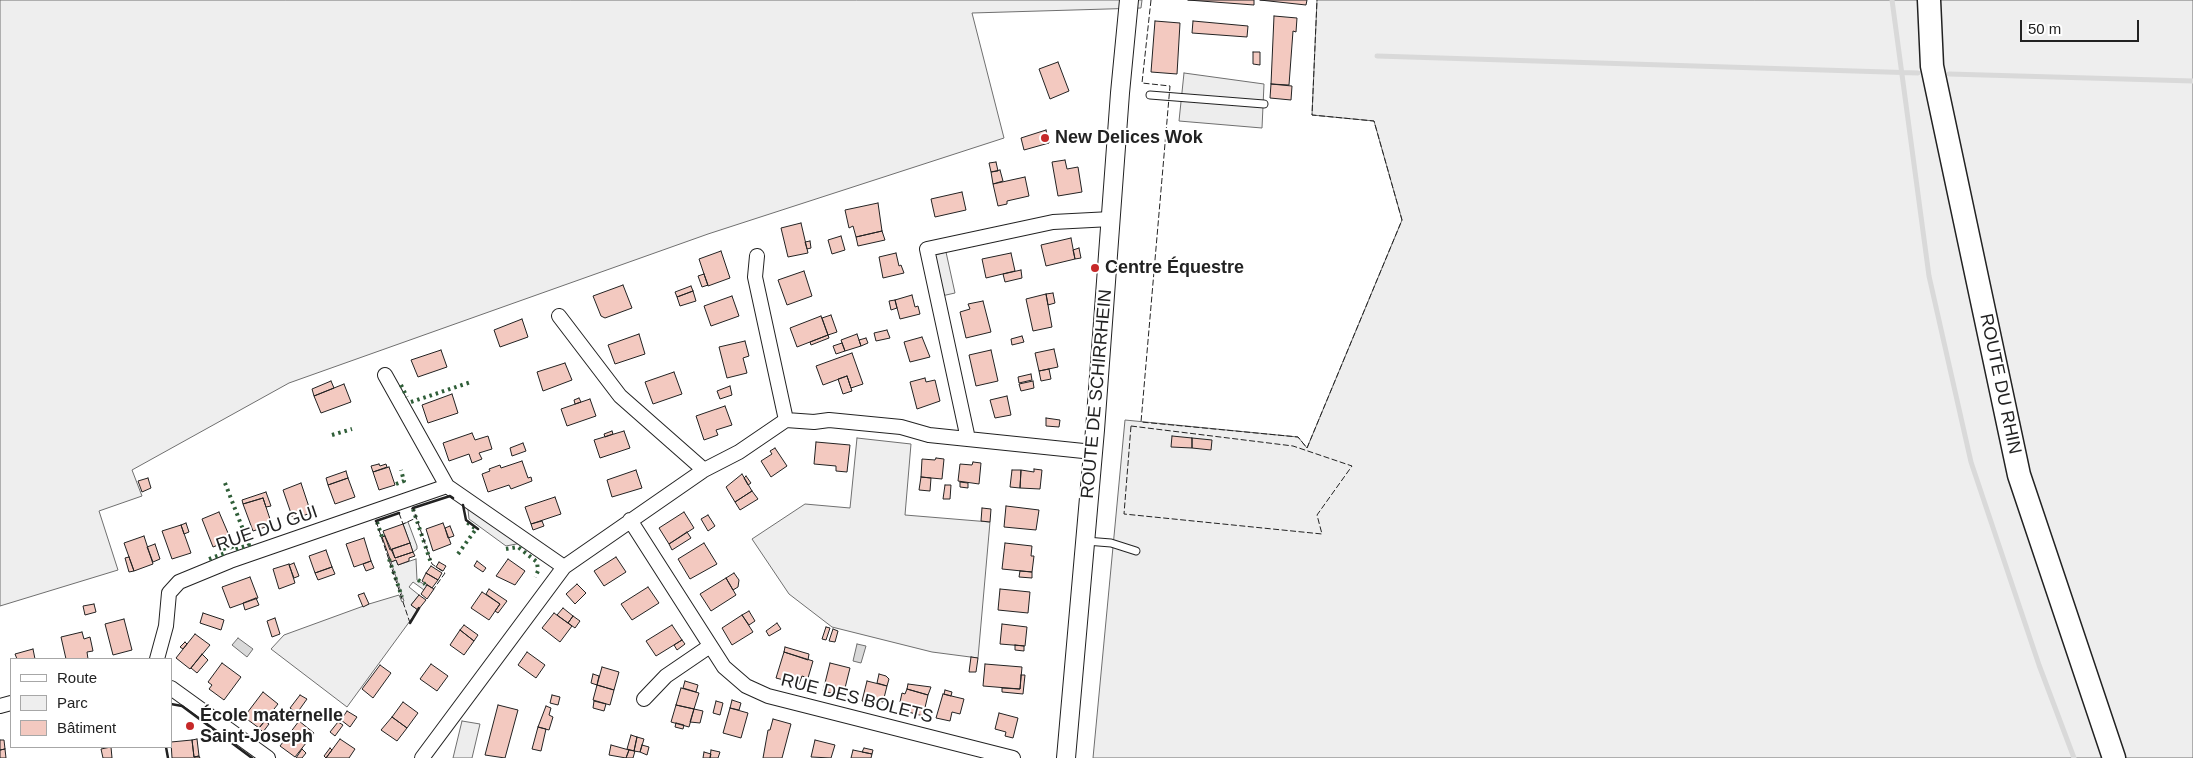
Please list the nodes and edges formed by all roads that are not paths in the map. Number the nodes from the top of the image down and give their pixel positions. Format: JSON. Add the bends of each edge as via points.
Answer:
{"nodes":[{"id":1,"x":1129,"y":0,"type":"edge"},
{"id":2,"x":1929,"y":0,"type":"edge"},
{"id":3,"x":1150,"y":95,"type":"dead end"},
{"id":4,"x":1264,"y":104,"type":"dead end"},
{"id":5,"x":1110,"y":219,"type":"junction"},
{"id":6,"x":757,"y":256,"type":"dead end"},
{"id":7,"x":559,"y":316,"type":"dead end"},
{"id":8,"x":385,"y":375,"type":"dead end"},
{"id":9,"x":786,"y":420,"type":"junction"},
{"id":10,"x":968,"y":439,"type":"junction"},
{"id":11,"x":1093,"y":452,"type":"junction"},
{"id":12,"x":704,"y":470,"type":"junction"},
{"id":13,"x":447,"y":486,"type":"junction"},
{"id":14,"x":630,"y":520,"type":"junction"},
{"id":15,"x":1085,"y":542,"type":"junction"},
{"id":16,"x":1136,"y":551,"type":"dead end"},
{"id":17,"x":564,"y":567,"type":"junction"},
{"id":18,"x":710,"y":646,"type":"junction"},
{"id":19,"x":157,"y":658,"type":"edge"},
{"id":20,"x":172,"y":689,"type":"edge"},
{"id":21,"x":644,"y":699,"type":"dead end"},
{"id":22,"x":268,"y":758,"type":"edge"},
{"id":23,"x":422,"y":758,"type":"edge"},
{"id":24,"x":1013,"y":758,"type":"edge"},
{"id":25,"x":1066,"y":758,"type":"edge"},
{"id":26,"x":2114,"y":758,"type":"edge"}],
"edges":[{"from":1,"to":5,"type":"street","name":"ROUTE DE SCHIRRHEIN"},
{"from":2,"to":26,"type":"main road","name":"ROUTE DU RHIN","via":[[1932,66],[2019,475]]},
{"from":3,"to":4,"type":"lane"},
{"from":5,"to":10,"type":"street","via":[[1054,222],[927,249]]},
{"from":5,"to":11,"type":"street","name":"ROUTE DE SCHIRRHEIN"},
{"from":6,"to":9,"type":"street","via":[[755,277]]},
{"from":7,"to":12,"type":"street","via":[[620,396]]},
{"from":8,"to":13,"type":"street"},
{"from":9,"to":10,"type":"street","via":[[829,420],[901,427],[929,435]]},
{"from":9,"to":12,"type":"street","via":[[739,452]]},
{"from":10,"to":11,"type":"street"},
{"from":11,"to":15,"type":"street","name":"ROUTE DE SCHIRRHEIN"},
{"from":12,"to":14,"type":"street"},
{"from":13,"to":17,"type":"street"},
{"from":13,"to":19,"type":"street","name":"RUE DU GUI","via":[[179,582],[169,594]]},
{"from":14,"to":17,"type":"street"},
{"from":14,"to":18,"type":"street","name":"RUE DES BOLETS"},
{"from":15,"to":16,"type":"lane","via":[[1111,543]]},
{"from":15,"to":25,"type":"street","name":"ROUTE DE SCHIRRHEIN"},
{"from":17,"to":23,"type":"street"},
{"from":18,"to":21,"type":"street","via":[[666,676]]},
{"from":18,"to":24,"type":"street","name":"RUE DES BOLETS","via":[[731,674],[746,686],[768,696]]},
{"from":20,"to":22,"type":"street"}]}
